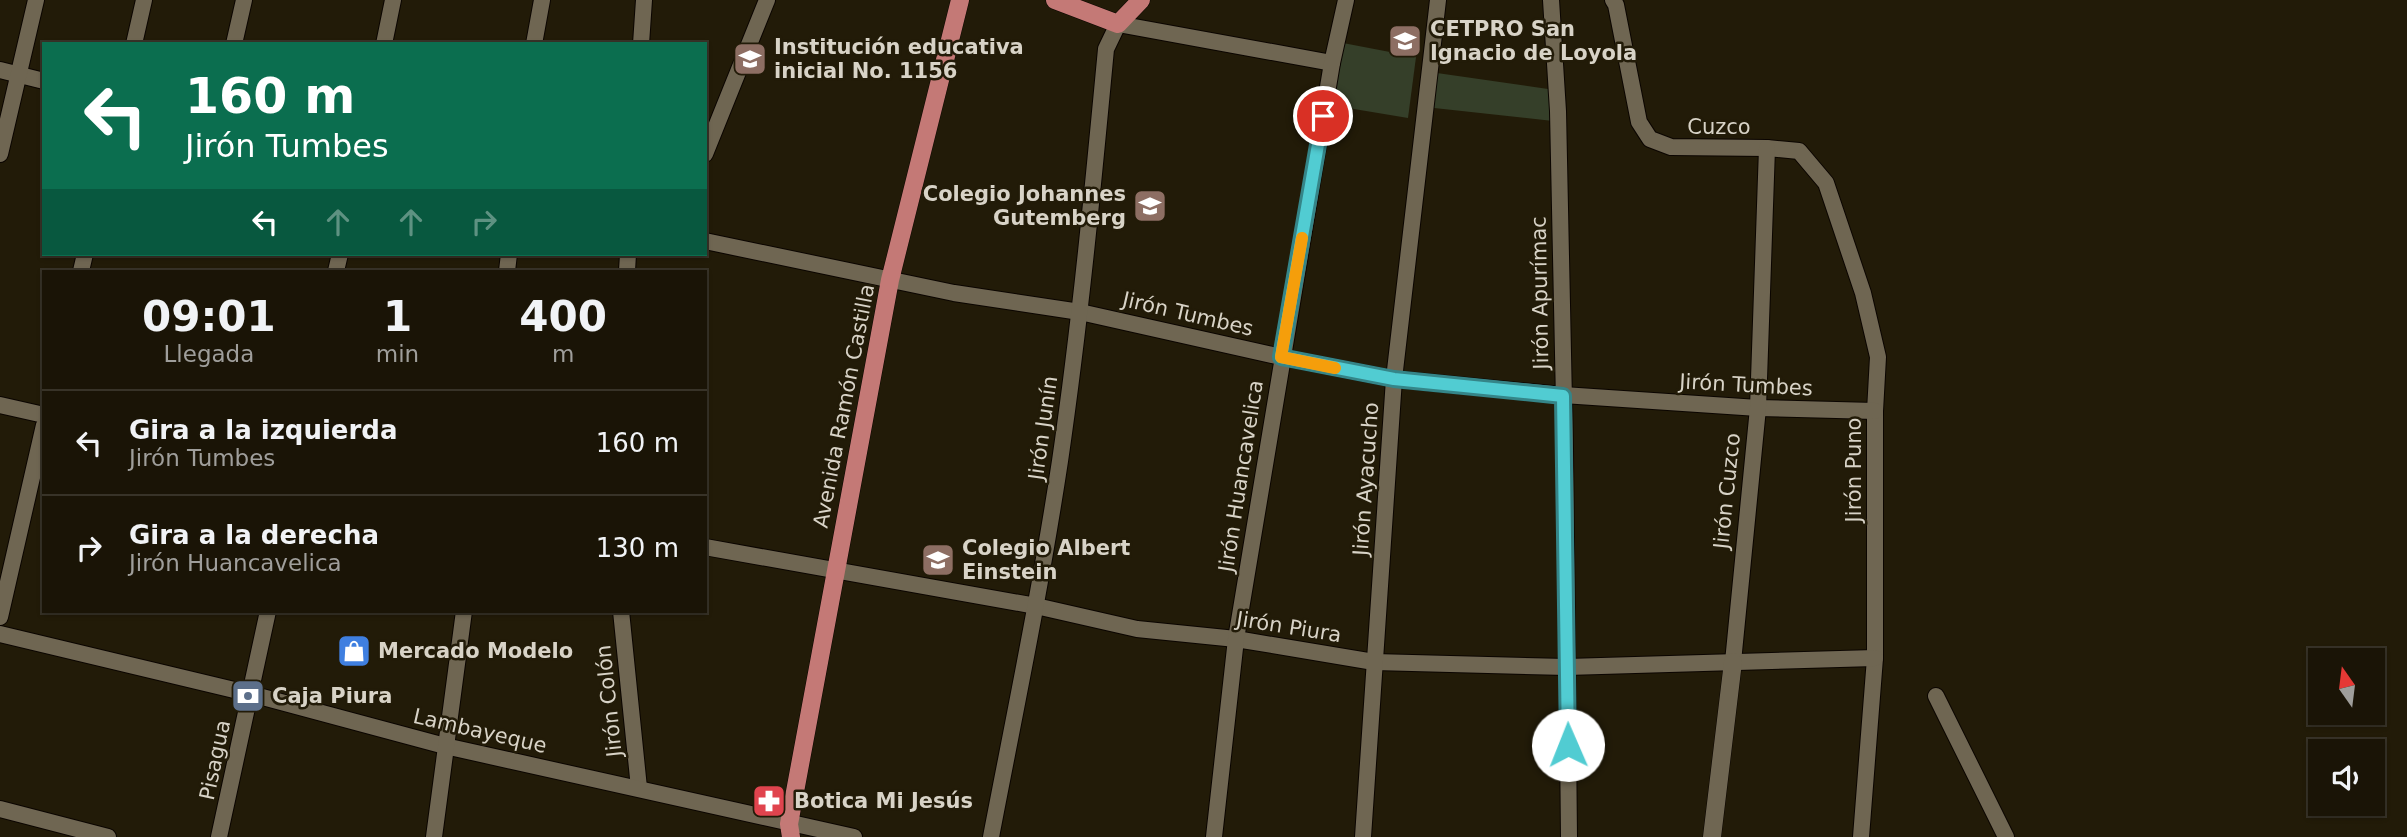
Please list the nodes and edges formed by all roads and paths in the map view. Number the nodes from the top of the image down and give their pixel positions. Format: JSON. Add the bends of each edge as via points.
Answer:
{"nodes":[{"id":1,"x":36,"y":0,"type":"edge"},
{"id":2,"x":144,"y":0,"type":"edge"},
{"id":3,"x":244,"y":0,"type":"edge"},
{"id":4,"x":393,"y":0,"type":"edge"},
{"id":5,"x":542,"y":0,"type":"edge"},
{"id":6,"x":644,"y":0,"type":"edge"},
{"id":7,"x":767,"y":0,"type":"edge"},
{"id":8,"x":960,"y":0,"type":"edge"},
{"id":9,"x":1055,"y":0,"type":"edge"},
{"id":10,"x":1141,"y":0,"type":"edge"},
{"id":11,"x":1346,"y":0,"type":"edge"},
{"id":12,"x":1438,"y":0,"type":"edge"},
{"id":13,"x":1551,"y":0,"type":"edge"},
{"id":14,"x":1613,"y":0,"type":"edge"},
{"id":15,"x":1118,"y":24,"type":"junction"},
{"id":16,"x":134,"y":42,"type":"edge"},
{"id":17,"x":234,"y":42,"type":"edge"},
{"id":18,"x":384,"y":42,"type":"edge"},
{"id":19,"x":534,"y":42,"type":"edge"},
{"id":20,"x":641,"y":42,"type":"edge"},
{"id":21,"x":1332,"y":63,"type":"junction"},
{"id":22,"x":0,"y":70,"type":"edge"},
{"id":23,"x":18,"y":74,"type":"junction"},
{"id":24,"x":42,"y":80,"type":"edge"},
{"id":25,"x":1767,"y":148,"type":"junction"},
{"id":26,"x":707,"y":149,"type":"edge"},
{"id":27,"x":0,"y":154,"type":"edge"},
{"id":28,"x":707,"y":241,"type":"edge"},
{"id":29,"x":890,"y":280,"type":"junction"},
{"id":30,"x":1080,"y":312,"type":"junction"},
{"id":31,"x":1281,"y":357,"type":"junction"},
{"id":32,"x":1394,"y":379,"type":"junction"},
{"id":33,"x":1563,"y":396,"type":"junction"},
{"id":34,"x":0,"y":405,"type":"edge"},
{"id":35,"x":1758,"y":408,"type":"junction"},
{"id":36,"x":1875,"y":411,"type":"junction"},
{"id":37,"x":42,"y":415,"type":"edge"},
{"id":38,"x":42,"y":434,"type":"edge"},
{"id":39,"x":707,"y":547,"type":"edge"},
{"id":40,"x":836,"y":572,"type":"junction"},
{"id":41,"x":1036,"y":606,"type":"junction"},
{"id":42,"x":268,"y":613,"type":"edge"},
{"id":43,"x":464,"y":613,"type":"edge"},
{"id":44,"x":621,"y":613,"type":"edge"},
{"id":45,"x":0,"y":617,"type":"edge"},
{"id":46,"x":0,"y":634,"type":"edge"},
{"id":47,"x":1236,"y":639,"type":"junction"},
{"id":48,"x":1875,"y":658,"type":"junction"},
{"id":49,"x":1374,"y":662,"type":"junction"},
{"id":50,"x":1732,"y":662,"type":"junction"},
{"id":51,"x":1567,"y":667,"type":"junction"},
{"id":52,"x":251,"y":694,"type":"junction"},
{"id":53,"x":1936,"y":696,"type":"dead end"},
{"id":54,"x":445,"y":746,"type":"junction"},
{"id":55,"x":639,"y":788,"type":"junction"},
{"id":56,"x":0,"y":809,"type":"edge"},
{"id":57,"x":787,"y":833,"type":"edge"},
{"id":58,"x":108,"y":837,"type":"edge"},
{"id":59,"x":219,"y":837,"type":"edge"},
{"id":60,"x":434,"y":837,"type":"edge"},
{"id":61,"x":854,"y":837,"type":"edge"},
{"id":62,"x":990,"y":837,"type":"edge"},
{"id":63,"x":1214,"y":837,"type":"edge"},
{"id":64,"x":1363,"y":837,"type":"edge"},
{"id":65,"x":1569,"y":837,"type":"edge"},
{"id":66,"x":1712,"y":837,"type":"edge"},
{"id":67,"x":1861,"y":837,"type":"edge"},
{"id":68,"x":2006,"y":837,"type":"edge"}],
"edges":[{"from":1,"to":23,"type":"street"},
{"from":2,"to":16,"type":"street"},
{"from":3,"to":17,"type":"street"},
{"from":4,"to":18,"type":"street"},
{"from":5,"to":19,"type":"street"},
{"from":6,"to":20,"type":"street"},
{"from":7,"to":26,"type":"street"},
{"from":8,"to":29,"type":"main road","name":"Avenida Ramón Castilla"},
{"from":9,"to":15,"type":"main road"},
{"from":10,"to":15,"type":"main road"},
{"from":11,"to":21,"type":"street","name":"Jirón Huancavelica"},
{"from":12,"to":32,"type":"street","name":"Jirón Ayacucho"},
{"from":13,"to":33,"type":"street","name":"Jirón Apurímac","via":[[1558,111]]},
{"from":14,"to":25,"type":"street","name":"Cuzco","via":[[1639,122],[1650,139],[1671,147]]},
{"from":15,"to":21,"type":"street"},
{"from":15,"to":30,"type":"street","name":"Jirón Junín","via":[[1106,49]]},
{"from":21,"to":31,"type":"street","name":"Jirón Huancavelica"},
{"from":22,"to":23,"type":"street"},
{"from":23,"to":24,"type":"street"},
{"from":23,"to":27,"type":"street"},
{"from":25,"to":35,"type":"street","name":"Jirón Cuzco"},
{"from":25,"to":36,"type":"street","name":"Jirón Puno","via":[[1799,152],[1826,183],[1863,293],[1878,357]]},
{"from":28,"to":29,"type":"street","name":"Jirón Tumbes"},
{"from":29,"to":30,"type":"street","name":"Jirón Tumbes"},
{"from":29,"to":40,"type":"main road","name":"Avenida Ramón Castilla"},
{"from":30,"to":31,"type":"street","name":"Jirón Tumbes"},
{"from":30,"to":41,"type":"street","name":"Jirón Junín"},
{"from":31,"to":32,"type":"street","name":"Jirón Tumbes"},
{"from":31,"to":47,"type":"street","name":"Jirón Huancavelica"},
{"from":32,"to":33,"type":"street","name":"Jirón Tumbes"},
{"from":32,"to":49,"type":"street","name":"Jirón Ayacucho"},
{"from":33,"to":35,"type":"street","name":"Jirón Tumbes"},
{"from":33,"to":51,"type":"street","name":"Jirón Apurímac"},
{"from":34,"to":37,"type":"street"},
{"from":35,"to":36,"type":"street","name":"Jirón Tumbes"},
{"from":35,"to":50,"type":"street","name":"Jirón Cuzco"},
{"from":36,"to":48,"type":"street","name":"Jirón Puno"},
{"from":38,"to":45,"type":"street"},
{"from":39,"to":40,"type":"street","name":"Jirón Piura"},
{"from":40,"to":41,"type":"street","name":"Jirón Piura"},
{"from":40,"to":57,"type":"main road","name":"Avenida Ramón Castilla"},
{"from":41,"to":47,"type":"street","name":"Jirón Piura","via":[[1137,629]]},
{"from":41,"to":62,"type":"street","name":"Jirón Junín"},
{"from":42,"to":52,"type":"street","name":"Pisagua"},
{"from":43,"to":54,"type":"street"},
{"from":44,"to":55,"type":"street","name":"Jirón Colón"},
{"from":46,"to":52,"type":"street","name":"Lambayeque"},
{"from":47,"to":49,"type":"street","name":"Jirón Piura"},
{"from":47,"to":63,"type":"street","name":"Jirón Huancavelica"},
{"from":48,"to":50,"type":"street","name":"Jirón Piura"},
{"from":48,"to":67,"type":"street","name":"Jirón Puno"},
{"from":49,"to":51,"type":"street","name":"Jirón Piura"},
{"from":49,"to":64,"type":"street","name":"Jirón Ayacucho"},
{"from":50,"to":51,"type":"street","name":"Jirón Piura"},
{"from":50,"to":66,"type":"street","name":"Jirón Cuzco"},
{"from":51,"to":65,"type":"street","name":"Jirón Apurímac"},
{"from":52,"to":54,"type":"street","name":"Lambayeque"},
{"from":52,"to":59,"type":"street","name":"Pisagua"},
{"from":53,"to":68,"type":"street"},
{"from":54,"to":55,"type":"street","name":"Lambayeque"},
{"from":54,"to":60,"type":"street"},
{"from":55,"to":57,"type":"street","name":"Lambayeque"},
{"from":56,"to":58,"type":"street"},
{"from":57,"to":61,"type":"street","name":"Lambayeque"}]}
